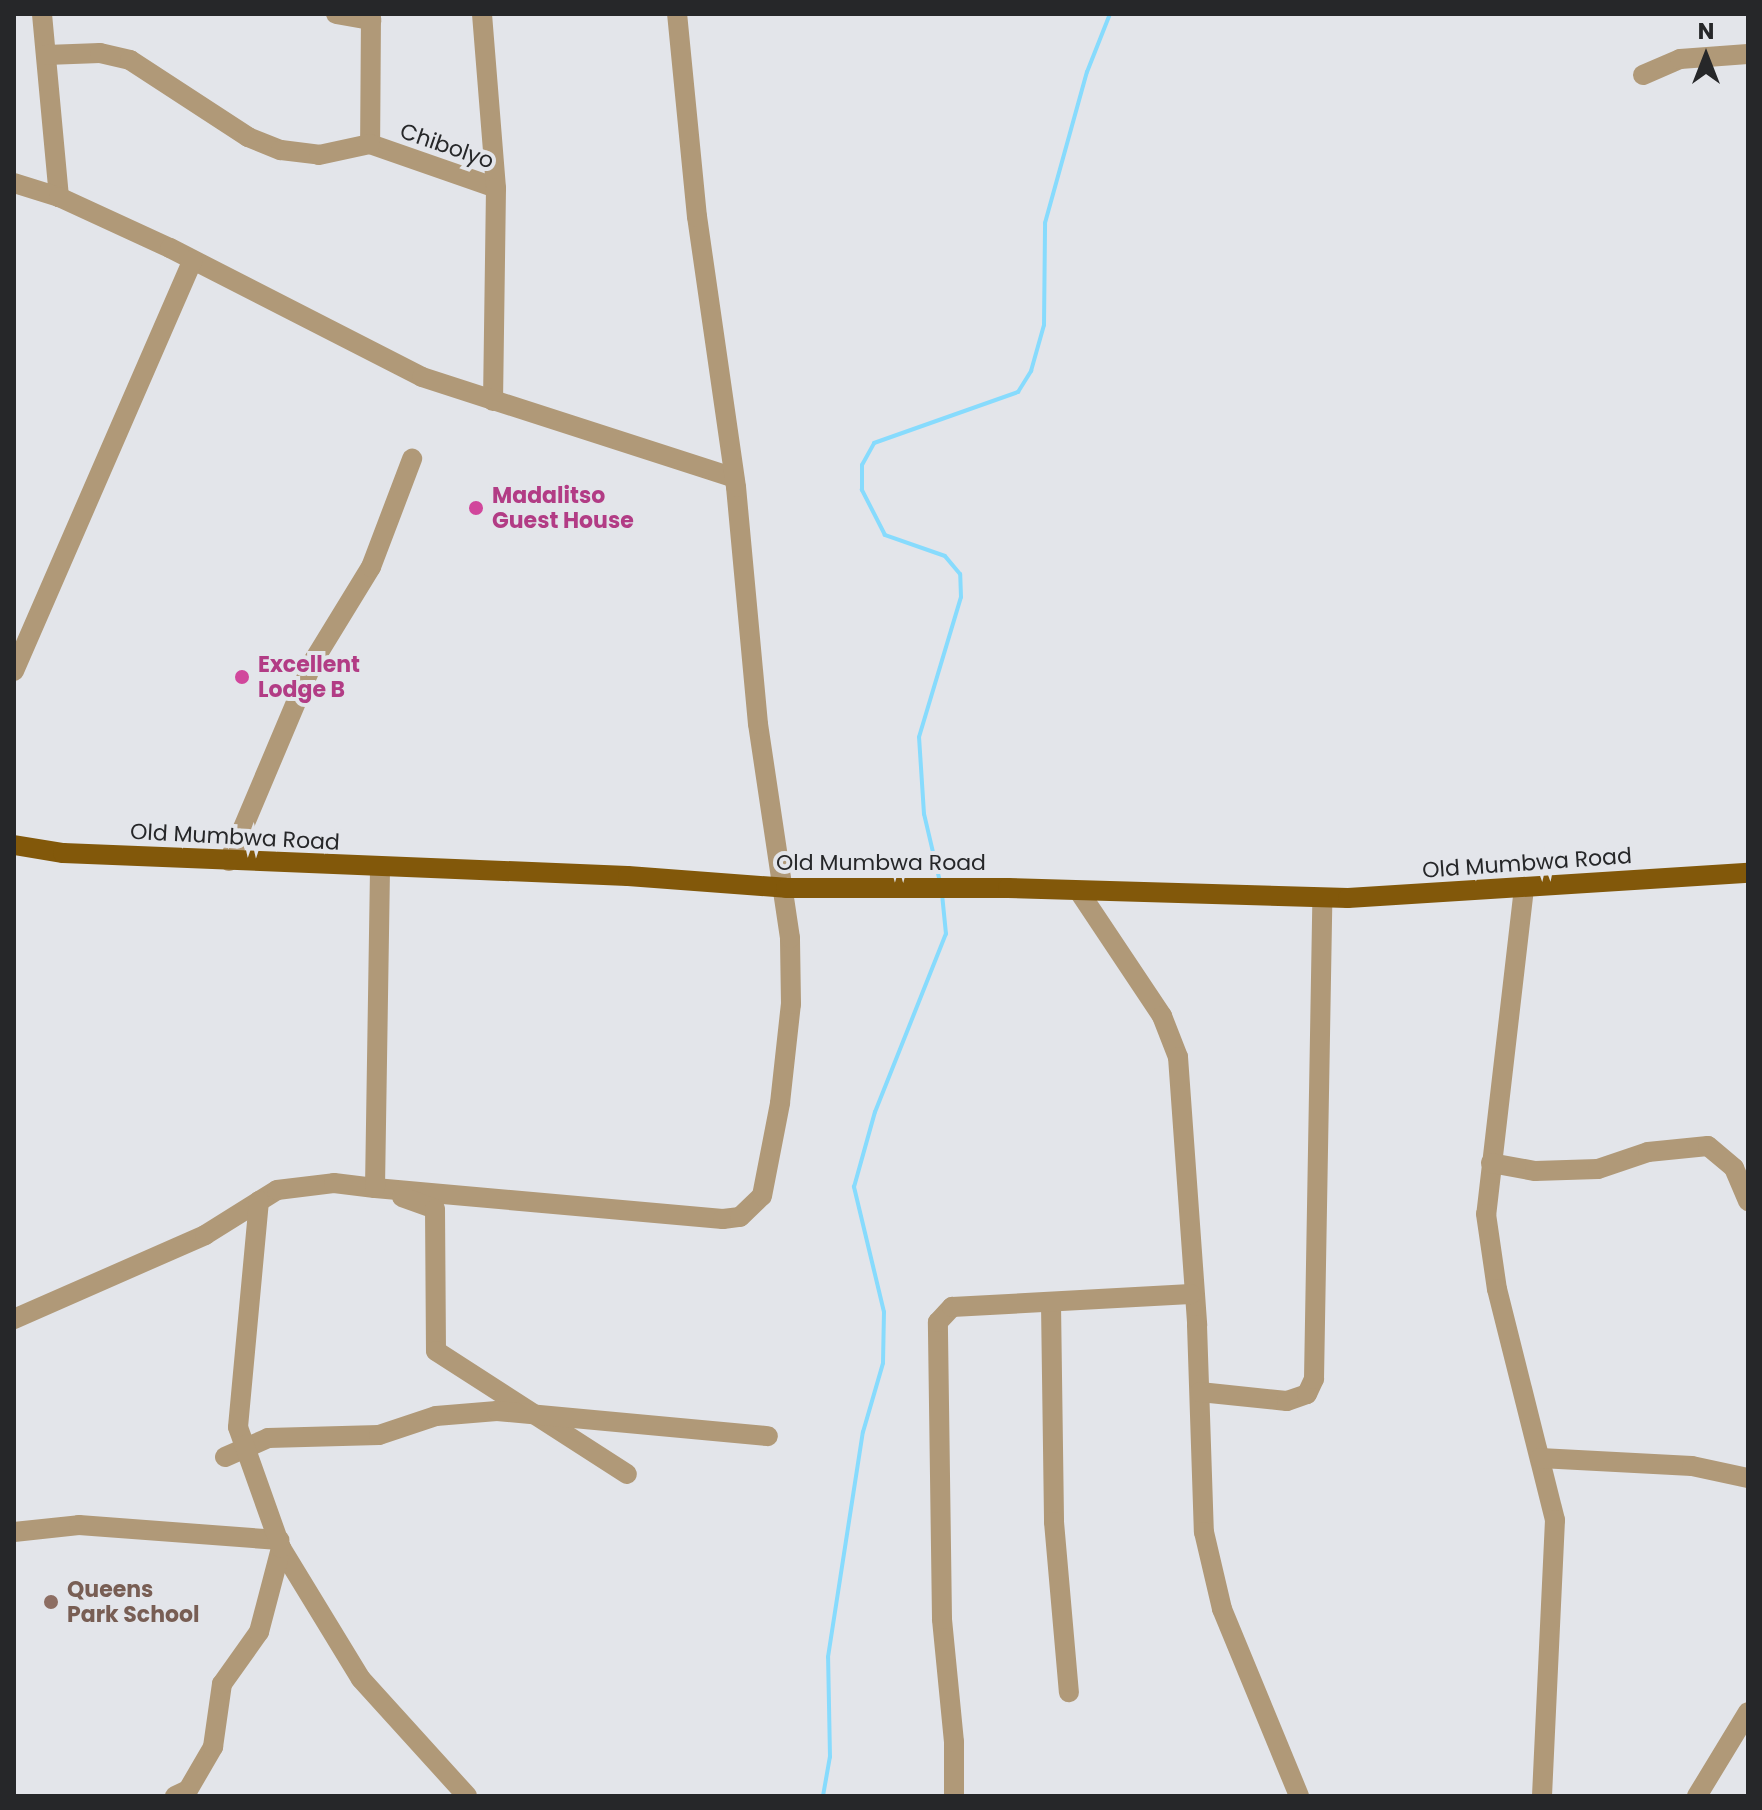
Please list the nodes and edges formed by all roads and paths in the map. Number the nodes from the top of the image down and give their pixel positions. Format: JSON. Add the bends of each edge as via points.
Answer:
{"nodes":[{"id":1,"x":42,"y":14,"type":"edge"},
{"id":2,"x":336,"y":14,"type":"edge"},
{"id":3,"x":482,"y":14,"type":"edge"},
{"id":4,"x":677,"y":14,"type":"edge"},
{"id":5,"x":371,"y":17,"type":"edge"},
{"id":6,"x":1748,"y":54,"type":"edge"},
{"id":7,"x":46,"y":55,"type":"junction"},
{"id":8,"x":1643,"y":75,"type":"dead end"},
{"id":9,"x":370,"y":144,"type":"junction"},
{"id":10,"x":14,"y":183,"type":"edge"},
{"id":11,"x":496,"y":188,"type":"junction"},
{"id":12,"x":59,"y":197,"type":"junction"},
{"id":13,"x":193,"y":260,"type":"junction"},
{"id":14,"x":493,"y":401,"type":"junction"},
{"id":15,"x":412,"y":459,"type":"dead end"},
{"id":16,"x":734,"y":478,"type":"junction"},
{"id":17,"x":14,"y":671,"type":"edge"},
{"id":18,"x":14,"y":845,"type":"edge"},
{"id":19,"x":229,"y":861,"type":"junction"},
{"id":20,"x":380,"y":867,"type":"junction"},
{"id":21,"x":1748,"y":873,"type":"edge"},
{"id":22,"x":786,"y":888,"type":"junction"},
{"id":23,"x":1524,"y":888,"type":"junction"},
{"id":24,"x":1080,"y":893,"type":"junction"},
{"id":25,"x":1322,"y":898,"type":"junction"},
{"id":26,"x":1491,"y":1163,"type":"junction"},
{"id":27,"x":375,"y":1188,"type":"junction"},
{"id":28,"x":259,"y":1201,"type":"junction"},
{"id":29,"x":1748,"y":1201,"type":"edge"},
{"id":30,"x":1191,"y":1294,"type":"junction"},
{"id":31,"x":1051,"y":1304,"type":"junction"},
{"id":32,"x":14,"y":1319,"type":"edge"},
{"id":33,"x":1200,"y":1392,"type":"junction"},
{"id":34,"x":534,"y":1417,"type":"junction"},
{"id":35,"x":768,"y":1436,"type":"dead end"},
{"id":36,"x":233,"y":1452,"type":"junction"},
{"id":37,"x":1540,"y":1458,"type":"junction"},
{"id":38,"x":627,"y":1474,"type":"dead end"},
{"id":39,"x":1748,"y":1478,"type":"edge"},
{"id":40,"x":14,"y":1532,"type":"edge"},
{"id":41,"x":280,"y":1544,"type":"junction"},
{"id":42,"x":1069,"y":1692,"type":"dead end"},
{"id":43,"x":1748,"y":1712,"type":"edge"},
{"id":44,"x":175,"y":1796,"type":"edge"},
{"id":45,"x":467,"y":1796,"type":"edge"},
{"id":46,"x":954,"y":1796,"type":"edge"},
{"id":47,"x":1299,"y":1796,"type":"edge"},
{"id":48,"x":1542,"y":1796,"type":"edge"},
{"id":49,"x":1697,"y":1796,"type":"edge"}],
"edges":[{"from":1,"to":7,"type":"street"},
{"from":2,"to":5,"type":"street"},
{"from":3,"to":11,"type":"street"},
{"from":4,"to":16,"type":"street","via":[[697,217]]},
{"from":5,"to":9,"type":"street","name":"Chibolyo"},
{"from":6,"to":8,"type":"street","via":[[1680,59]]},
{"from":7,"to":9,"type":"street","via":[[100,53],[130,60],[248,137],[281,150],[319,155]]},
{"from":7,"to":12,"type":"street"},
{"from":9,"to":11,"type":"street","name":"Chibolyo"},
{"from":10,"to":12,"type":"street"},
{"from":11,"to":14,"type":"street"},
{"from":12,"to":13,"type":"street"},
{"from":13,"to":14,"type":"street","via":[[422,377]]},
{"from":13,"to":17,"type":"street"},
{"from":14,"to":16,"type":"street"},
{"from":15,"to":19,"type":"street","via":[[371,567],[314,660]]},
{"from":16,"to":22,"type":"street","via":[[758,724]]},
{"from":18,"to":19,"type":"main road","name":"Old Mumbwa Road","via":[[63,853]]},
{"from":19,"to":20,"type":"main road","name":"Old Mumbwa Road"},
{"from":20,"to":22,"type":"main road","name":"Old Mumbwa Road"},
{"from":20,"to":27,"type":"street"},
{"from":21,"to":23,"type":"main road","name":"Old Mumbwa Road"},
{"from":22,"to":24,"type":"main road","name":"Old Mumbwa Road"},
{"from":22,"to":27,"type":"street","via":[[791,1004],[773,1148],[755,1207],[740,1217],[723,1219]]},
{"from":23,"to":25,"type":"main road","name":"Old Mumbwa Road"},
{"from":23,"to":26,"type":"street"},
{"from":24,"to":25,"type":"main road","name":"Old Mumbwa Road"},
{"from":24,"to":30,"type":"street","via":[[1172,1035],[1183,1103]]},
{"from":25,"to":33,"type":"street","via":[[1314,1379],[1307,1394],[1287,1401]]},
{"from":26,"to":29,"type":"street","via":[[1535,1171],[1598,1169],[1648,1152],[1708,1146],[1734,1168]]},
{"from":26,"to":37,"type":"street","via":[[1486,1214],[1497,1289]]},
{"from":27,"to":28,"type":"street","via":[[301,1183]]},
{"from":27,"to":34,"type":"street","via":[[435,1209],[436,1351]]},
{"from":28,"to":32,"type":"street","via":[[141,1266]]},
{"from":28,"to":36,"type":"street"},
{"from":30,"to":31,"type":"street"},
{"from":30,"to":33,"type":"street"},
{"from":31,"to":42,"type":"street","via":[[1054,1522]]},
{"from":31,"to":46,"type":"street","via":[[952,1307],[943,1312],[935,1333],[942,1619]]},
{"from":33,"to":47,"type":"street","via":[[1200,1495],[1212,1572],[1222,1609]]},
{"from":34,"to":35,"type":"street","via":[[592,1416]]},
{"from":34,"to":36,"type":"street","via":[[497,1411],[436,1416],[379,1435],[268,1438]]},
{"from":34,"to":38,"type":"street"},
{"from":36,"to":41,"type":"street","via":[[267,1500]]},
{"from":37,"to":39,"type":"street","via":[[1692,1466]]},
{"from":37,"to":48,"type":"street","via":[[1555,1520]]},
{"from":40,"to":41,"type":"street","via":[[79,1525]]},
{"from":41,"to":44,"type":"street","via":[[259,1632],[222,1684],[213,1747],[188,1790]]},
{"from":41,"to":45,"type":"street","via":[[361,1679]]},
{"from":43,"to":49,"type":"street"}]}
